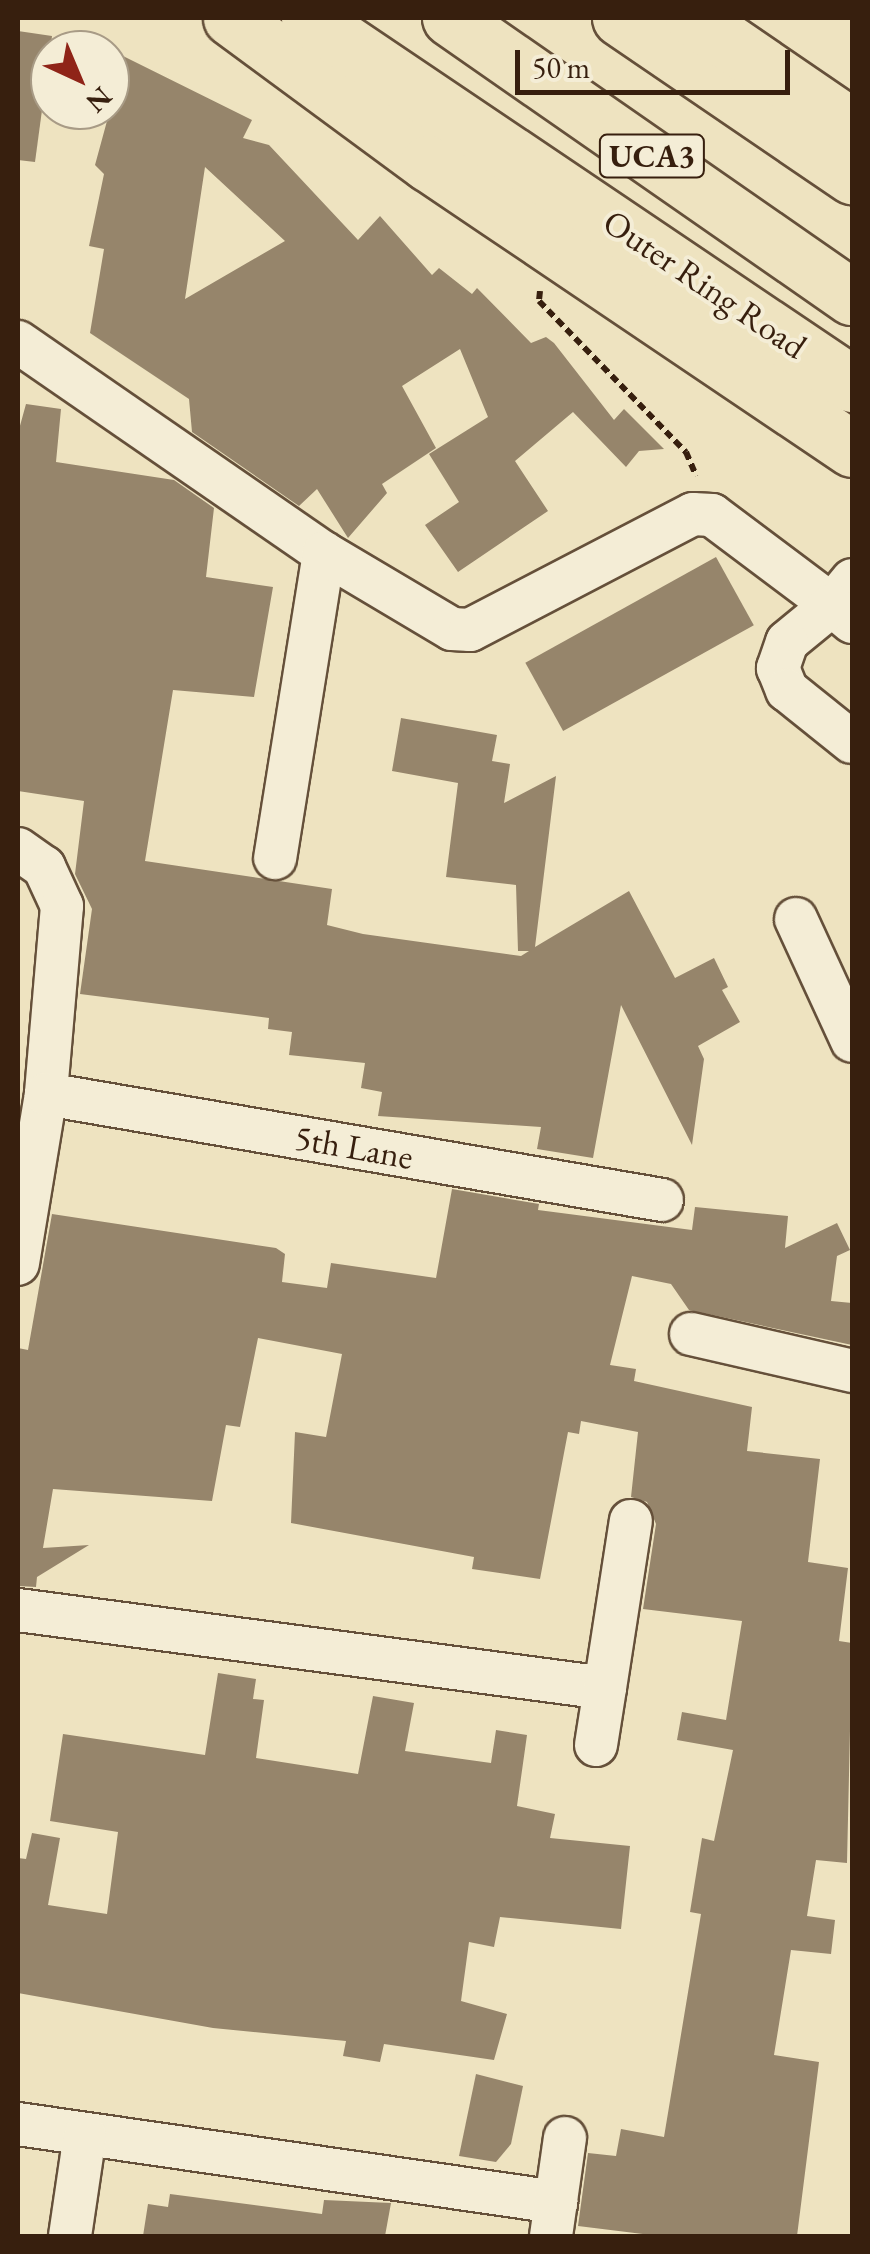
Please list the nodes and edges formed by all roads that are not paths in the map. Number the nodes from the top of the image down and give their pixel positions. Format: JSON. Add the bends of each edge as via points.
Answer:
{"nodes":[{"id":1,"x":231,"y":18,"type":"edge"},
{"id":2,"x":308,"y":18,"type":"edge"},
{"id":3,"x":450,"y":18,"type":"edge"},
{"id":4,"x":620,"y":18,"type":"edge"},
{"id":5,"x":692,"y":18,"type":"edge"},
{"id":6,"x":718,"y":18,"type":"edge"},
{"id":7,"x":769,"y":72,"type":"junction"},
{"id":8,"x":852,"y":127,"type":"edge"},
{"id":9,"x":852,"y":176,"type":"edge"},
{"id":10,"x":852,"y":297,"type":"edge"},
{"id":11,"x":18,"y":342,"type":"edge"},
{"id":12,"x":852,"y":384,"type":"edge"},
{"id":13,"x":852,"y":449,"type":"edge"},
{"id":14,"x":324,"y":553,"type":"junction"},
{"id":15,"x":846,"y":602,"type":"edge"},
{"id":16,"x":852,"y":742,"type":"edge"},
{"id":17,"x":18,"y":849,"type":"edge"},
{"id":18,"x":275,"y":858,"type":"dead end"},
{"id":19,"x":796,"y":919,"type":"dead end"},
{"id":20,"x":852,"y":1041,"type":"edge"},
{"id":21,"x":46,"y":1094,"type":"junction"},
{"id":22,"x":662,"y":1200,"type":"dead end"},
{"id":23,"x":18,"y":1264,"type":"edge"},
{"id":24,"x":691,"y":1334,"type":"dead end"},
{"id":25,"x":852,"y":1371,"type":"edge"},
{"id":26,"x":631,"y":1521,"type":"dead end"},
{"id":27,"x":18,"y":1610,"type":"edge"},
{"id":28,"x":605,"y":1688,"type":"junction"},
{"id":29,"x":596,"y":1745,"type":"dead end"},
{"id":30,"x":18,"y":2124,"type":"edge"},
{"id":31,"x":85,"y":2134,"type":"junction"},
{"id":32,"x":564,"y":2138,"type":"dead end"},
{"id":33,"x":553,"y":2220,"type":"edge"},
{"id":34,"x":70,"y":2236,"type":"edge"}],
"edges":[{"from":1,"to":13,"type":"main road"},
{"from":2,"to":12,"type":"main road","name":"Outer Ring Road","number":"UCA3"},
{"from":3,"to":10,"type":"main road","name":"Outer Ring Road","number":"UCA3"},
{"from":4,"to":9,"type":"main road","number":"UCA3"},
{"from":5,"to":7,"type":"main road"},
{"from":6,"to":7,"type":"main road"},
{"from":7,"to":8,"type":"main road"},
{"from":11,"to":14,"type":"street"},
{"from":14,"to":15,"type":"street","via":[[438,622],[470,630],[698,514],[712,516]]},
{"from":14,"to":18,"type":"street"},
{"from":15,"to":16,"type":"street","via":[[787,642],[778,668],[787,690]]},
{"from":17,"to":21,"type":"street","via":[[44,867],[62,906]]},
{"from":19,"to":20,"type":"street"},
{"from":21,"to":22,"type":"street","name":"5th Lane"},
{"from":21,"to":23,"type":"street"},
{"from":24,"to":25,"type":"street"},
{"from":26,"to":28,"type":"street"},
{"from":27,"to":28,"type":"street"},
{"from":28,"to":29,"type":"street"},
{"from":30,"to":31,"type":"street"},
{"from":31,"to":33,"type":"street"},
{"from":31,"to":34,"type":"street"},
{"from":32,"to":33,"type":"street"}]}
